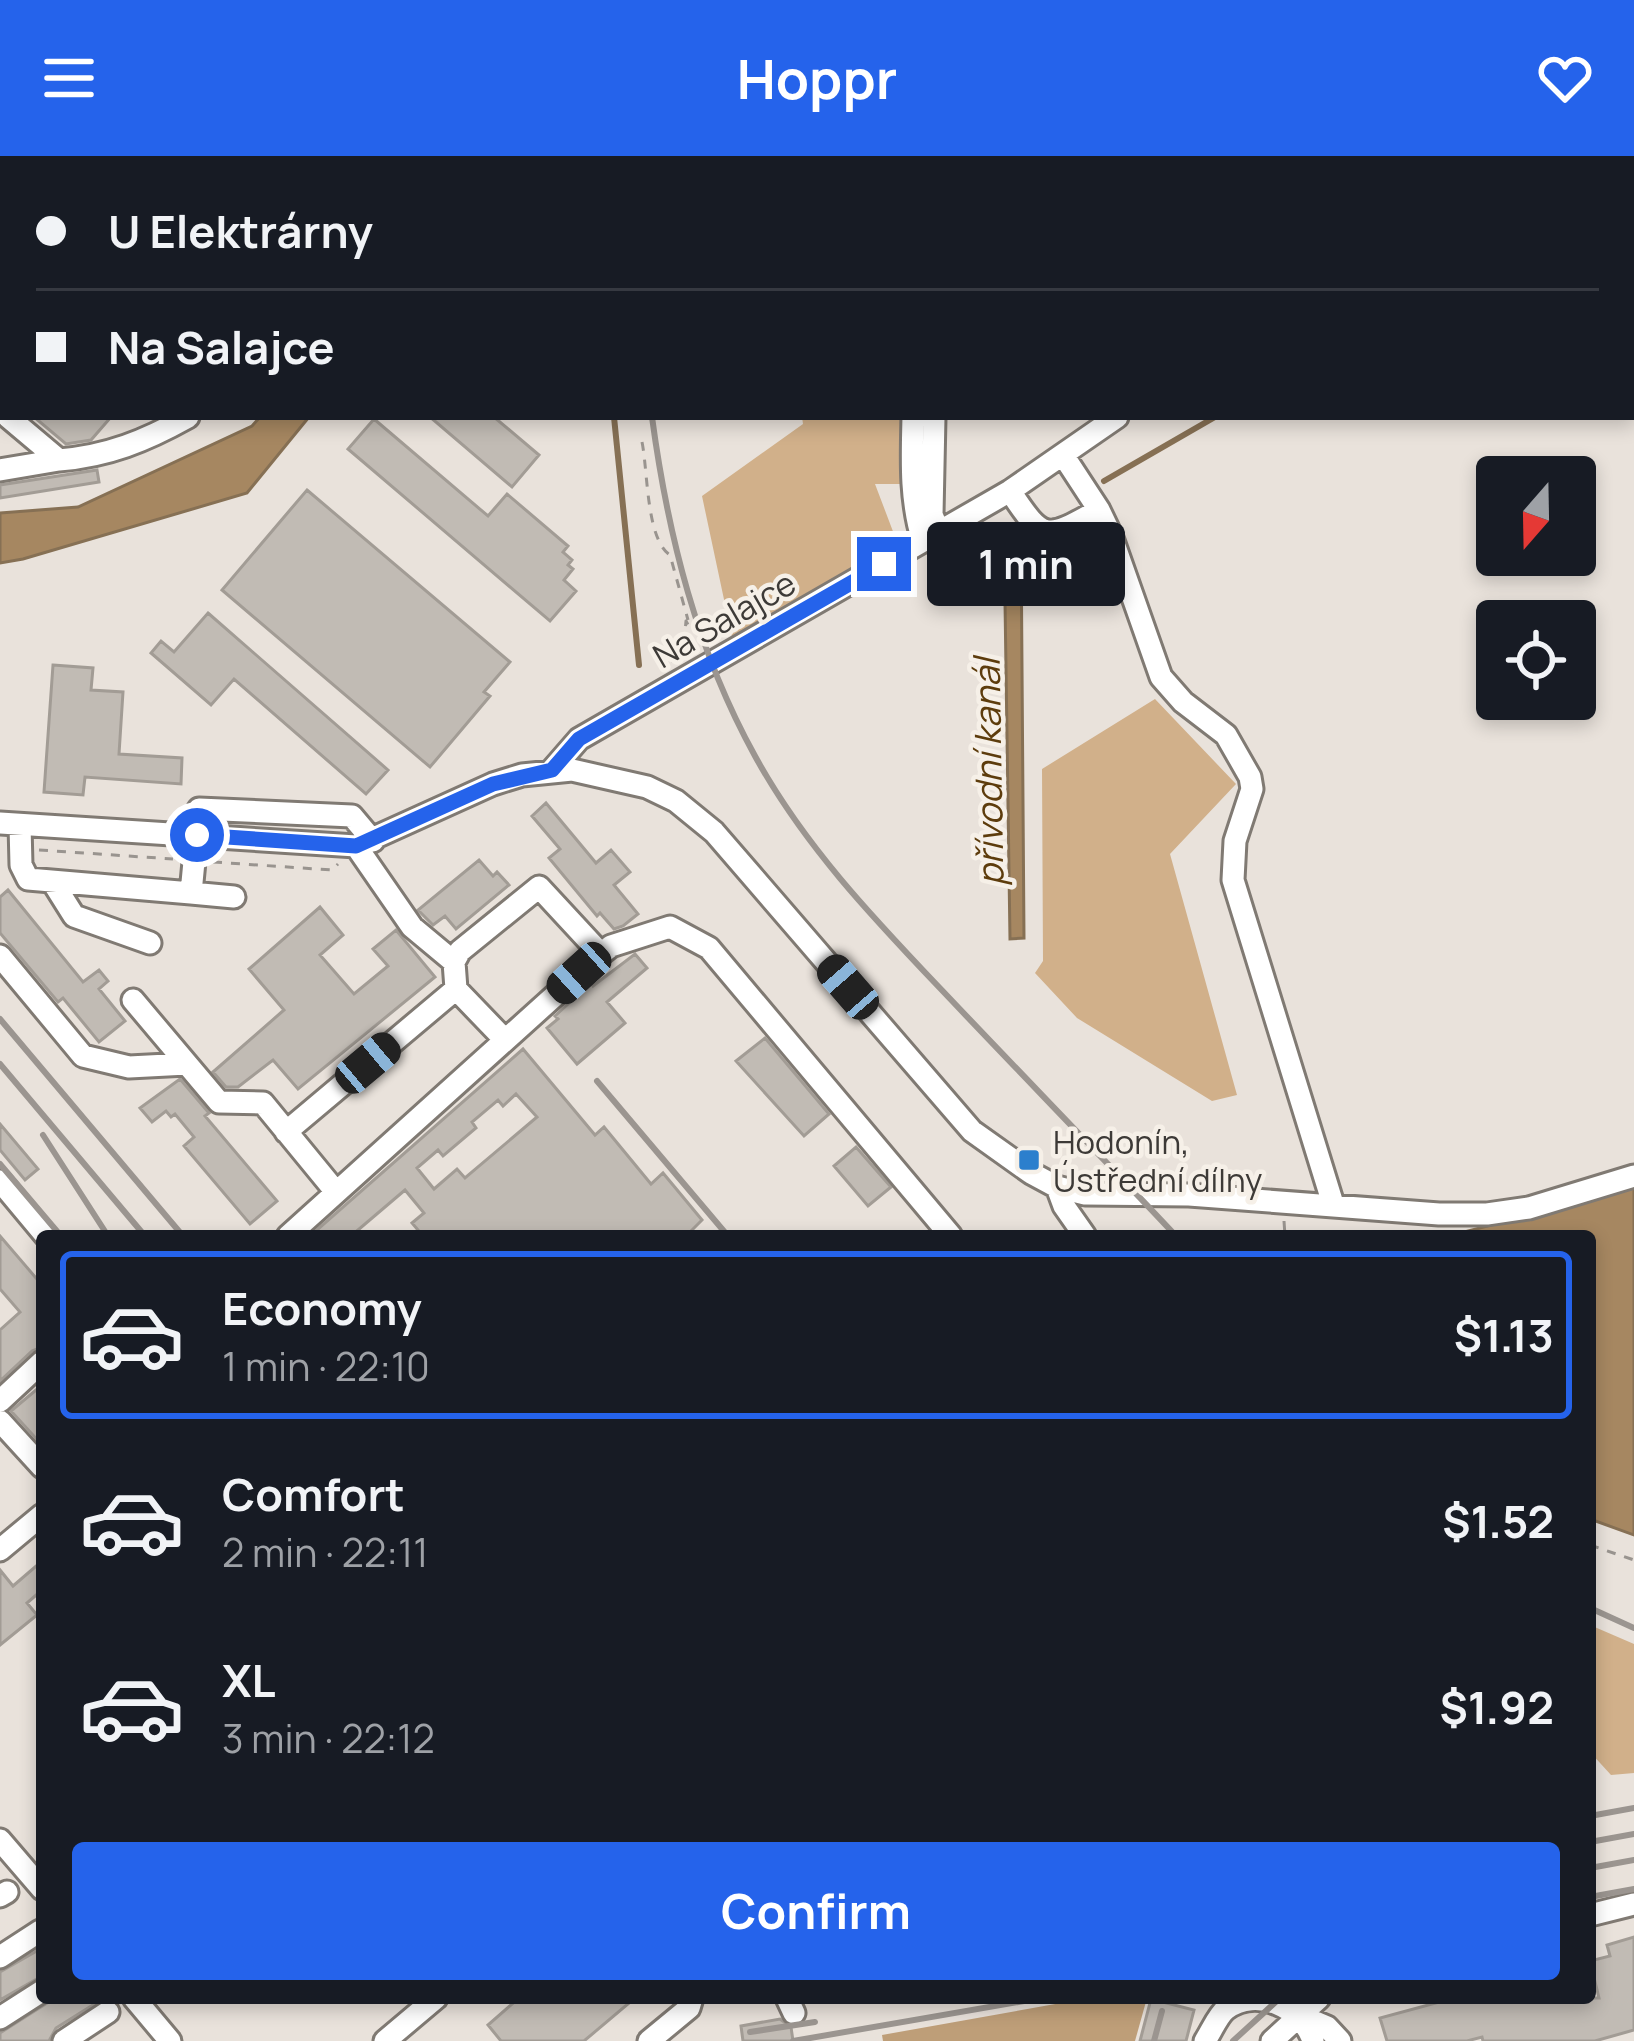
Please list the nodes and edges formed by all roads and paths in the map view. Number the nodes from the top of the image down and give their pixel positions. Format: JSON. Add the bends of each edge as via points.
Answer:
{"nodes":[{"id":1,"x":11,"y":420,"type":"edge"},
{"id":2,"x":182,"y":420,"type":"edge"},
{"id":3,"x":913,"y":420,"type":"edge"},
{"id":4,"x":934,"y":420,"type":"edge"},
{"id":5,"x":1113,"y":420,"type":"edge"},
{"id":6,"x":642,"y":442,"type":"dead end"},
{"id":7,"x":1063,"y":455,"type":"junction"},
{"id":8,"x":59,"y":460,"type":"junction"},
{"id":9,"x":0,"y":470,"type":"edge"},
{"id":10,"x":1010,"y":491,"type":"junction"},
{"id":11,"x":1099,"y":510,"type":"junction"},
{"id":12,"x":931,"y":536,"type":"junction"},
{"id":13,"x":688,"y":620,"type":"junction"},
{"id":14,"x":691,"y":630,"type":"dead end"},
{"id":15,"x":684,"y":646,"type":"dead end"},
{"id":16,"x":552,"y":770,"type":"junction"},
{"id":17,"x":10,"y":824,"type":"edge"},
{"id":18,"x":197,"y":835,"type":"junction"},
{"id":19,"x":365,"y":843,"type":"junction"},
{"id":20,"x":52,"y":881,"type":"junction"},
{"id":21,"x":191,"y":893,"type":"junction"},
{"id":22,"x":234,"y":897,"type":"dead end"},
{"id":23,"x":150,"y":943,"type":"dead end"},
{"id":24,"x":601,"y":954,"type":"junction"},
{"id":25,"x":0,"y":956,"type":"edge"},
{"id":26,"x":454,"y":962,"type":"junction"},
{"id":27,"x":456,"y":988,"type":"junction"},
{"id":28,"x":133,"y":1000,"type":"dead end"},
{"id":29,"x":505,"y":1040,"type":"junction"},
{"id":30,"x":187,"y":1064,"type":"junction"},
{"id":31,"x":286,"y":1132,"type":"junction"},
{"id":32,"x":1634,"y":1176,"type":"edge"},
{"id":33,"x":1057,"y":1186,"type":"junction"},
{"id":34,"x":2,"y":1188,"type":"edge"},
{"id":35,"x":336,"y":1192,"type":"junction"},
{"id":36,"x":1333,"y":1204,"type":"junction"},
{"id":37,"x":40,"y":1230,"type":"edge"},
{"id":38,"x":295,"y":1230,"type":"edge"},
{"id":39,"x":946,"y":1230,"type":"edge"},
{"id":40,"x":1081,"y":1230,"type":"edge"},
{"id":41,"x":36,"y":1367,"type":"edge"},
{"id":42,"x":0,"y":1400,"type":"edge"},
{"id":43,"x":0,"y":1421,"type":"edge"},
{"id":44,"x":36,"y":1461,"type":"edge"},
{"id":45,"x":36,"y":1520,"type":"edge"},
{"id":46,"x":1596,"y":1547,"type":"edge"},
{"id":47,"x":0,"y":1550,"type":"edge"},
{"id":48,"x":1634,"y":1560,"type":"edge"},
{"id":49,"x":0,"y":1840,"type":"edge"},
{"id":50,"x":36,"y":1882,"type":"edge"},
{"id":51,"x":1634,"y":1904,"type":"edge"},
{"id":52,"x":1596,"y":1914,"type":"edge"},
{"id":53,"x":36,"y":1934,"type":"edge"},
{"id":54,"x":0,"y":1958,"type":"edge"},
{"id":55,"x":36,"y":1994,"type":"edge"},
{"id":56,"x":139,"y":2004,"type":"edge"},
{"id":57,"x":429,"y":2004,"type":"edge"},
{"id":58,"x":690,"y":2004,"type":"edge"},
{"id":59,"x":1242,"y":2004,"type":"edge"},
{"id":60,"x":1278,"y":2004,"type":"edge"},
{"id":61,"x":1312,"y":2004,"type":"edge"},
{"id":62,"x":108,"y":2012,"type":"dead end"},
{"id":63,"x":1299,"y":2016,"type":"junction"},
{"id":64,"x":0,"y":2018,"type":"edge"},
{"id":65,"x":64,"y":2041,"type":"edge"},
{"id":66,"x":170,"y":2041,"type":"edge"},
{"id":67,"x":386,"y":2041,"type":"edge"},
{"id":68,"x":649,"y":2041,"type":"edge"},
{"id":69,"x":1205,"y":2041,"type":"edge"},
{"id":70,"x":1272,"y":2041,"type":"edge"},
{"id":71,"x":1313,"y":2041,"type":"edge"},
{"id":72,"x":1340,"y":2041,"type":"edge"}],
"edges":[{"from":1,"to":8,"type":"street"},
{"from":2,"to":8,"type":"street","via":[[142,442]]},
{"from":3,"to":12,"type":"street","via":[[915,518]]},
{"from":4,"to":12,"type":"street"},
{"from":5,"to":7,"type":"street","name":"Na Salajce"},
{"from":6,"to":13,"type":"path","via":[[653,521]]},
{"from":7,"to":10,"type":"street","name":"Na Salajce"},
{"from":7,"to":11,"type":"street"},
{"from":8,"to":9,"type":"street"},
{"from":10,"to":11,"type":"street","via":[[1047,532]]},
{"from":10,"to":12,"type":"street","name":"Na Salajce"},
{"from":11,"to":36,"type":"street","via":[[1162,677],[1226,735],[1250,777],[1233,880]]},
{"from":12,"to":16,"type":"street","name":"Na Salajce","via":[[579,739]]},
{"from":13,"to":14,"type":"path"},
{"from":13,"to":15,"type":"path"},
{"from":16,"to":19,"type":"street","via":[[493,784]]},
{"from":16,"to":33,"type":"street","via":[[622,779],[662,794],[714,832],[972,1131]]},
{"from":17,"to":18,"type":"street"},
{"from":17,"to":20,"type":"street","via":[[28,879]]},
{"from":18,"to":19,"type":"street"},
{"from":18,"to":21,"type":"street"},
{"from":19,"to":26,"type":"street","via":[[412,928]]},
{"from":20,"to":21,"type":"street"},
{"from":20,"to":23,"type":"street","via":[[74,916]]},
{"from":21,"to":22,"type":"street"},
{"from":24,"to":26,"type":"street","via":[[538,887]]},
{"from":24,"to":29,"type":"street"},
{"from":24,"to":39,"type":"street","via":[[670,927],[709,948]]},
{"from":25,"to":30,"type":"street","via":[[83,1056],[129,1067]]},
{"from":26,"to":27,"type":"street"},
{"from":27,"to":29,"type":"street"},
{"from":27,"to":31,"type":"street"},
{"from":28,"to":30,"type":"street"},
{"from":29,"to":35,"type":"street"},
{"from":30,"to":31,"type":"street","via":[[219,1102],[263,1103]]},
{"from":31,"to":35,"type":"street"},
{"from":32,"to":36,"type":"street","via":[[1487,1214]]},
{"from":33,"to":36,"type":"street","via":[[1085,1194]]},
{"from":33,"to":40,"type":"street"},
{"from":34,"to":37,"type":"street"},
{"from":35,"to":38,"type":"street"},
{"from":41,"to":42,"type":"street"},
{"from":43,"to":44,"type":"street"},
{"from":45,"to":47,"type":"street"},
{"from":46,"to":48,"type":"path"},
{"from":49,"to":50,"type":"street"},
{"from":51,"to":52,"type":"street"},
{"from":53,"to":54,"type":"street"},
{"from":55,"to":64,"type":"street"},
{"from":56,"to":66,"type":"street"},
{"from":57,"to":67,"type":"street"},
{"from":58,"to":68,"type":"street"},
{"from":59,"to":69,"type":"street","via":[[1226,2009]]},
{"from":60,"to":63,"type":"street"},
{"from":61,"to":63,"type":"street"},
{"from":62,"to":65,"type":"street"},
{"from":63,"to":70,"type":"street"},
{"from":63,"to":71,"type":"street"},
{"from":63,"to":72,"type":"street"}]}
